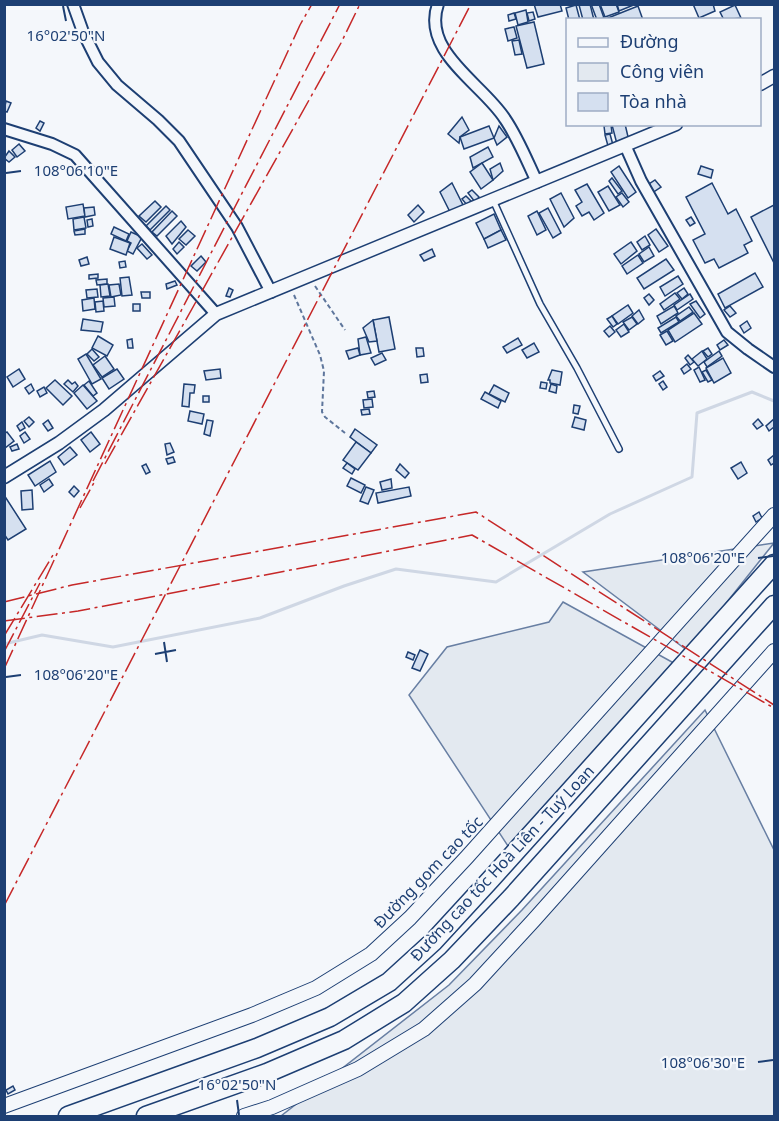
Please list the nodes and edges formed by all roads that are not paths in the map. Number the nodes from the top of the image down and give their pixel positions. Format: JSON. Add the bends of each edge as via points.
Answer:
{"nodes":[{"id":1,"x":73,"y":4,"type":"edge"},
{"id":2,"x":438,"y":4,"type":"edge"},
{"id":3,"x":671,"y":126,"type":"edge"},
{"id":4,"x":4,"y":129,"type":"edge"},
{"id":5,"x":625,"y":145,"type":"junction"},
{"id":6,"x":537,"y":182,"type":"junction"},
{"id":7,"x":493,"y":200,"type":"junction"},
{"id":8,"x":271,"y":292,"type":"junction"},
{"id":9,"x":216,"y":314,"type":"junction"},
{"id":10,"x":774,"y":367,"type":"edge"},
{"id":11,"x":619,"y":449,"type":"dead end"},
{"id":12,"x":4,"y":477,"type":"edge"},
{"id":13,"x":774,"y":515,"type":"edge"},
{"id":14,"x":774,"y":564,"type":"edge"},
{"id":15,"x":774,"y":604,"type":"edge"},
{"id":16,"x":774,"y":651,"type":"edge"},
{"id":17,"x":4,"y":1106,"type":"edge"},
{"id":18,"x":68,"y":1116,"type":"edge"},
{"id":19,"x":146,"y":1116,"type":"edge"},
{"id":20,"x":244,"y":1116,"type":"edge"}],
"edges":[{"from":1,"to":8,"type":"street","via":[[99,62],[117,85],[179,141],[237,228]]},
{"from":2,"to":6,"type":"street","via":[[434,16],[436,34],[445,51],[505,118]]},
{"from":3,"to":5,"type":"street"},
{"from":4,"to":9,"type":"street","via":[[75,155]]},
{"from":5,"to":6,"type":"street"},
{"from":5,"to":10,"type":"street","via":[[641,181],[727,332]]},
{"from":6,"to":7,"type":"street"},
{"from":7,"to":8,"type":"street"},
{"from":7,"to":11,"type":"lane","via":[[540,304]]},
{"from":8,"to":9,"type":"street"},
{"from":9,"to":12,"type":"street","via":[[104,410]]},
{"from":13,"to":17,"type":"main road","name":"Đường gom cao tốc","via":[[467,857],[371,954],[316,988],[252,1015]]},
{"from":14,"to":18,"type":"highway","name":"Đường cao tốc Hoà Liên - Tuý Loan","via":[[434,941],[389,982],[330,1017],[257,1048]]},
{"from":15,"to":19,"type":"highway","name":"Đường cao tốc Hoà Liên - Tuý Loan","via":[[511,898],[404,1004],[344,1040],[267,1073]]},
{"from":16,"to":20,"type":"main road","via":[[475,984],[424,1029],[358,1069]]}]}
